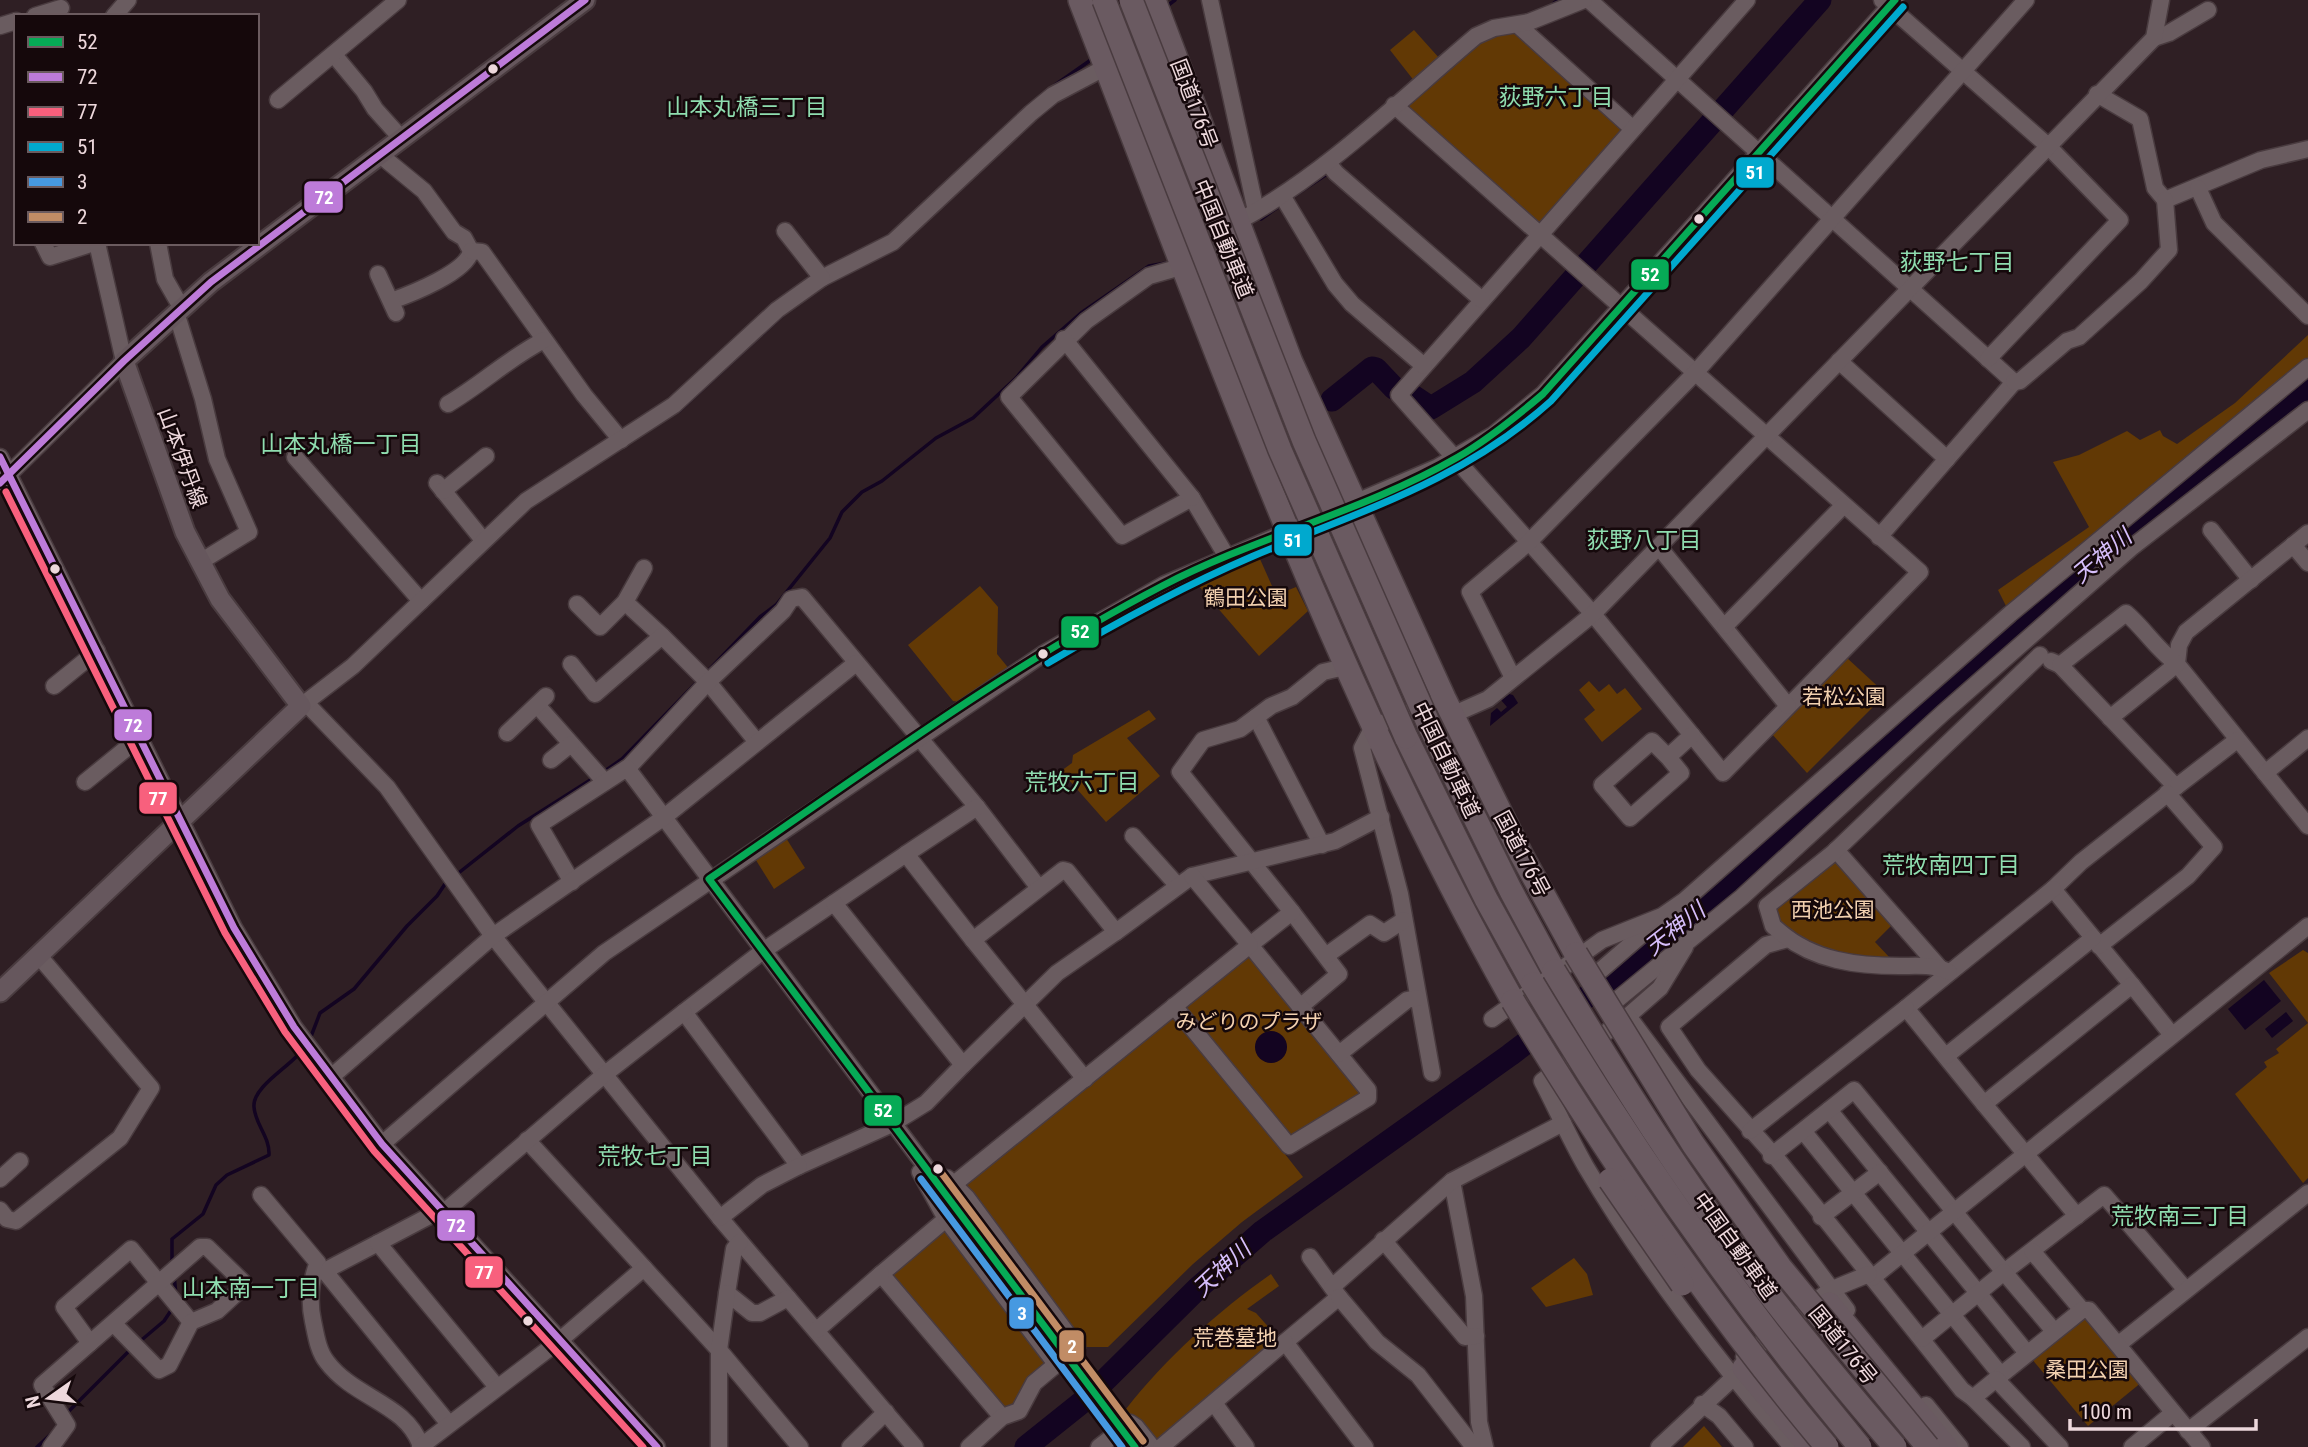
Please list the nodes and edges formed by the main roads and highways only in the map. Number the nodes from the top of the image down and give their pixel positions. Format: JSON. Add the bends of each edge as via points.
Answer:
{"nodes":[{"id":1,"x":585,"y":0,"type":"edge"},
{"id":2,"x":1080,"y":0,"type":"edge"},
{"id":3,"x":1104,"y":0,"type":"edge"},
{"id":4,"x":1131,"y":0,"type":"edge"},
{"id":5,"x":1154,"y":0,"type":"edge"},
{"id":6,"x":562,"y":7,"type":"edge"},
{"id":7,"x":0,"y":992,"type":"edge"},
{"id":8,"x":1625,"y":1025,"type":"junction"},
{"id":9,"x":1549,"y":1061,"type":"junction"},
{"id":10,"x":1810,"y":1447,"type":"edge"},
{"id":11,"x":1827,"y":1447,"type":"edge"},
{"id":12,"x":1860,"y":1447,"type":"edge"},
{"id":13,"x":1895,"y":1447,"type":"edge"},
{"id":14,"x":1928,"y":1447,"type":"edge"},
{"id":15,"x":1946,"y":1447,"type":"edge"}],
"edges":[{"from":1,"to":6,"type":"main road"},
{"from":2,"to":9,"type":"highway","bridge":true,"via":[[1345,667],[1464,914]]},
{"from":3,"to":12,"type":"highway","name":"中国自動車道","bridge":true,"via":[[1275,438],[1406,737],[1486,900],[1601,1094],[1694,1236]]},
{"from":4,"to":13,"type":"highway","name":"中国自動車道","bridge":true,"via":[[1304,441],[1430,727],[1511,891],[1554,971],[1714,1219]]},
{"from":5,"to":8,"type":"highway","name":"国道176号","bridge":true,"via":[[1247,216],[1291,362],[1448,706],[1576,954]]},
{"from":6,"to":7,"type":"main road","name":"山本伊丹線","via":[[179,309],[124,361],[167,486],[200,562],[220,599],[304,704]]},
{"from":8,"to":14,"type":"highway","name":"国道176号","bridge":true,"via":[[1693,1144],[1780,1267]]},
{"from":8,"to":15,"type":"highway","bridge":true},
{"from":9,"to":10,"type":"highway","bridge":true,"via":[[1613,1186],[1735,1372]]},
{"from":9,"to":11,"type":"highway","bridge":true,"via":[[1720,1313]]}]}
